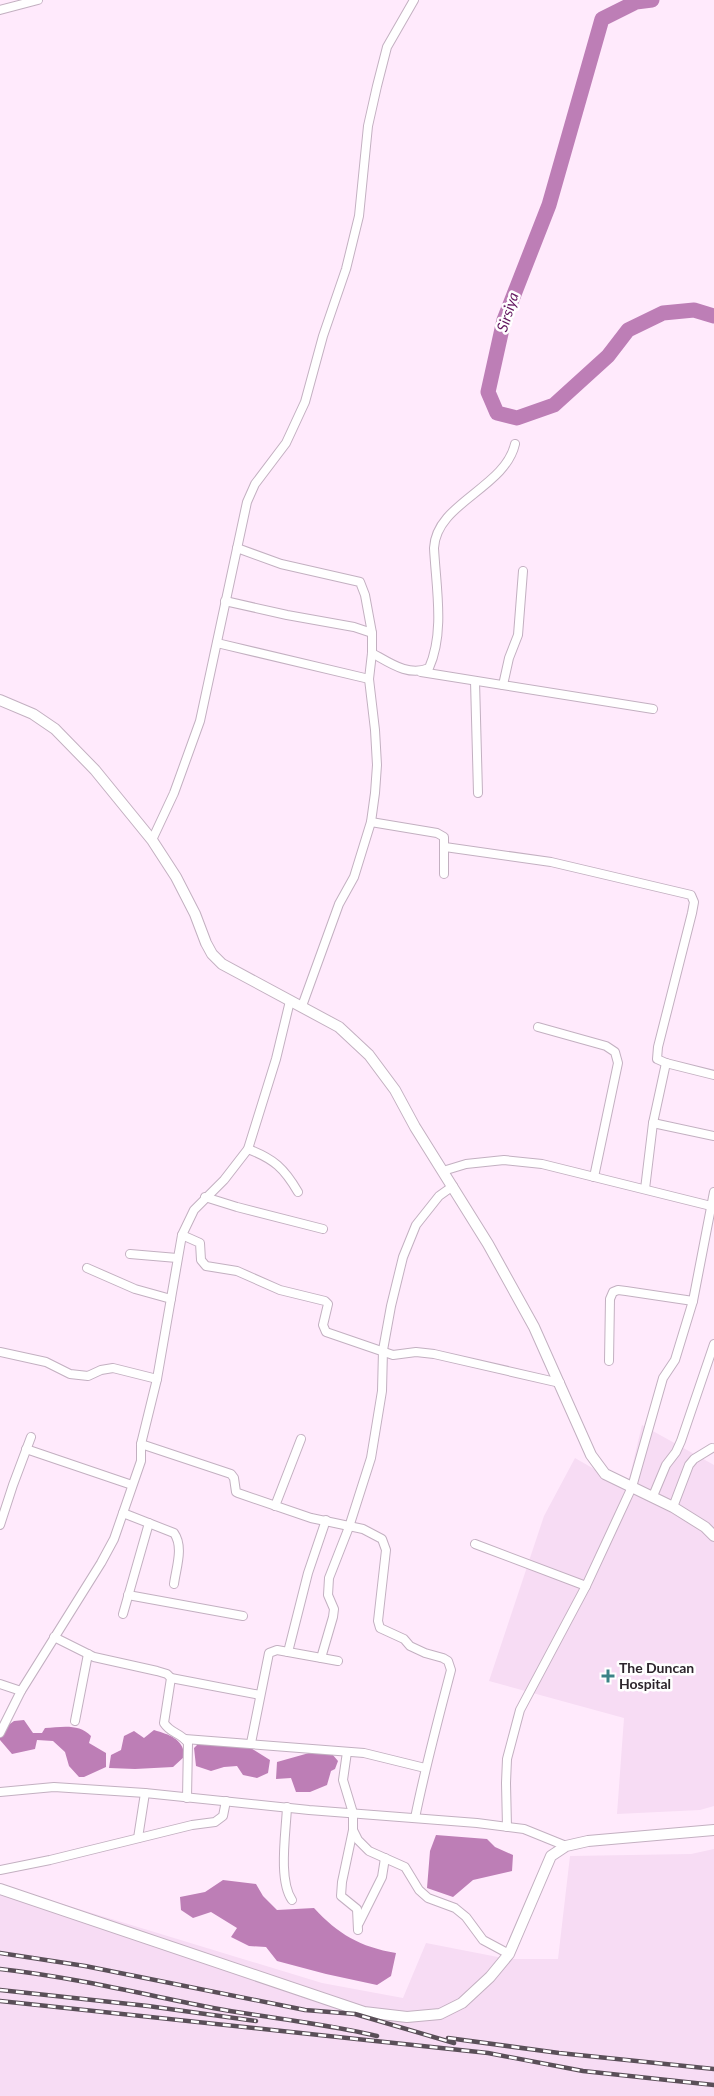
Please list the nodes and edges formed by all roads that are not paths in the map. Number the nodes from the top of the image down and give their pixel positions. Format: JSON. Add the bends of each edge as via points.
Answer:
{"nodes":[{"id":1,"x":38,"y":0,"type":"edge"},
{"id":2,"x":414,"y":0,"type":"edge"},
{"id":3,"x":0,"y":10,"type":"edge"},
{"id":4,"x":515,"y":444,"type":"dead end"},
{"id":5,"x":237,"y":548,"type":"junction"},
{"id":6,"x":523,"y":571,"type":"dead end"},
{"id":7,"x":225,"y":601,"type":"junction"},
{"id":8,"x":372,"y":633,"type":"junction"},
{"id":9,"x":217,"y":643,"type":"junction"},
{"id":10,"x":372,"y":653,"type":"junction"},
{"id":11,"x":421,"y":672,"type":"junction"},
{"id":12,"x":369,"y":679,"type":"junction"},
{"id":13,"x":475,"y":681,"type":"junction"},
{"id":14,"x":503,"y":685,"type":"junction"},
{"id":15,"x":0,"y":700,"type":"edge"},
{"id":16,"x":653,"y":709,"type":"dead end"},
{"id":17,"x":478,"y":793,"type":"dead end"},
{"id":18,"x":371,"y":822,"type":"junction"},
{"id":19,"x":152,"y":840,"type":"junction"},
{"id":20,"x":445,"y":847,"type":"junction"},
{"id":21,"x":444,"y":874,"type":"dead end"},
{"id":22,"x":290,"y":1001,"type":"junction"},
{"id":23,"x":302,"y":1006,"type":"junction"},
{"id":24,"x":538,"y":1027,"type":"dead end"},
{"id":25,"x":666,"y":1063,"type":"junction"},
{"id":26,"x":714,"y":1075,"type":"edge"},
{"id":27,"x":653,"y":1124,"type":"junction"},
{"id":28,"x":714,"y":1136,"type":"edge"},
{"id":29,"x":248,"y":1149,"type":"junction"},
{"id":30,"x":443,"y":1171,"type":"junction"},
{"id":31,"x":594,"y":1177,"type":"junction"},
{"id":32,"x":453,"y":1186,"type":"junction"},
{"id":33,"x":645,"y":1188,"type":"junction"},
{"id":34,"x":298,"y":1192,"type":"dead end"},
{"id":35,"x":714,"y":1192,"type":"edge"},
{"id":36,"x":205,"y":1197,"type":"junction"},
{"id":37,"x":711,"y":1206,"type":"junction"},
{"id":38,"x":323,"y":1229,"type":"dead end"},
{"id":39,"x":182,"y":1235,"type":"junction"},
{"id":40,"x":130,"y":1254,"type":"dead end"},
{"id":41,"x":177,"y":1258,"type":"junction"},
{"id":42,"x":87,"y":1268,"type":"dead end"},
{"id":43,"x":171,"y":1299,"type":"junction"},
{"id":44,"x":693,"y":1301,"type":"junction"},
{"id":45,"x":714,"y":1344,"type":"edge"},
{"id":46,"x":383,"y":1350,"type":"junction"},
{"id":47,"x":0,"y":1352,"type":"edge"},
{"id":48,"x":609,"y":1362,"type":"dead end"},
{"id":49,"x":157,"y":1379,"type":"junction"},
{"id":50,"x":560,"y":1383,"type":"junction"},
{"id":51,"x":31,"y":1437,"type":"dead end"},
{"id":52,"x":302,"y":1439,"type":"dead end"},
{"id":53,"x":714,"y":1439,"type":"edge"},
{"id":54,"x":141,"y":1444,"type":"junction"},
{"id":55,"x":713,"y":1448,"type":"edge"},
{"id":56,"x":26,"y":1449,"type":"junction"},
{"id":57,"x":132,"y":1485,"type":"junction"},
{"id":58,"x":632,"y":1487,"type":"junction"},
{"id":59,"x":652,"y":1496,"type":"junction"},
{"id":60,"x":275,"y":1506,"type":"junction"},
{"id":61,"x":673,"y":1507,"type":"junction"},
{"id":62,"x":124,"y":1514,"type":"junction"},
{"id":63,"x":326,"y":1520,"type":"junction"},
{"id":64,"x":149,"y":1523,"type":"junction"},
{"id":65,"x":0,"y":1525,"type":"edge"},
{"id":66,"x":349,"y":1527,"type":"junction"},
{"id":67,"x":714,"y":1536,"type":"edge"},
{"id":68,"x":475,"y":1544,"type":"dead end"},
{"id":69,"x":174,"y":1584,"type":"dead end"},
{"id":70,"x":586,"y":1586,"type":"junction"},
{"id":71,"x":128,"y":1595,"type":"junction"},
{"id":72,"x":123,"y":1614,"type":"dead end"},
{"id":73,"x":243,"y":1616,"type":"dead end"},
{"id":74,"x":54,"y":1637,"type":"junction"},
{"id":75,"x":288,"y":1652,"type":"junction"},
{"id":76,"x":88,"y":1654,"type":"junction"},
{"id":77,"x":321,"y":1658,"type":"junction"},
{"id":78,"x":338,"y":1660,"type":"dead end"},
{"id":79,"x":171,"y":1678,"type":"junction"},
{"id":80,"x":0,"y":1684,"type":"edge"},
{"id":81,"x":21,"y":1691,"type":"junction"},
{"id":82,"x":260,"y":1695,"type":"junction"},
{"id":83,"x":75,"y":1721,"type":"dead end"},
{"id":84,"x":0,"y":1733,"type":"edge"},
{"id":85,"x":185,"y":1739,"type":"junction"},
{"id":86,"x":251,"y":1743,"type":"junction"},
{"id":87,"x":347,"y":1752,"type":"junction"},
{"id":88,"x":425,"y":1768,"type":"junction"},
{"id":89,"x":0,"y":1792,"type":"edge"},
{"id":90,"x":145,"y":1793,"type":"junction"},
{"id":91,"x":187,"y":1798,"type":"junction"},
{"id":92,"x":226,"y":1801,"type":"junction"},
{"id":93,"x":286,"y":1807,"type":"junction"},
{"id":94,"x":353,"y":1813,"type":"junction"},
{"id":95,"x":415,"y":1818,"type":"junction"},
{"id":96,"x":508,"y":1827,"type":"junction"},
{"id":97,"x":353,"y":1830,"type":"junction"},
{"id":98,"x":714,"y":1830,"type":"edge"},
{"id":99,"x":138,"y":1838,"type":"junction"},
{"id":100,"x":566,"y":1846,"type":"junction"},
{"id":101,"x":385,"y":1858,"type":"junction"},
{"id":102,"x":0,"y":1870,"type":"edge"},
{"id":103,"x":0,"y":1889,"type":"edge"},
{"id":104,"x":292,"y":1900,"type":"dead end"},
{"id":105,"x":509,"y":1954,"type":"junction"}],
"edges":[{"from":1,"to":3,"type":"street"},
{"from":2,"to":5,"type":"street","via":[[387,47],[379,76],[368,126],[359,216],[346,269],[304,402],[286,443],[254,484]]},
{"from":4,"to":11,"type":"street","via":[[512,456],[502,469],[440,526],[434,548],[437,645],[430,668]]},
{"from":5,"to":7,"type":"street"},
{"from":5,"to":8,"type":"street","via":[[281,564],[360,582]]},
{"from":6,"to":14,"type":"street","via":[[518,635]]},
{"from":7,"to":8,"type":"street"},
{"from":7,"to":9,"type":"street"},
{"from":8,"to":10,"type":"street"},
{"from":9,"to":12,"type":"street"},
{"from":9,"to":19,"type":"street","via":[[200,721],[174,793]]},
{"from":10,"to":11,"type":"street","via":[[394,666]]},
{"from":10,"to":12,"type":"street"},
{"from":11,"to":13,"type":"street"},
{"from":12,"to":18,"type":"street","via":[[377,765]]},
{"from":13,"to":14,"type":"street"},
{"from":13,"to":17,"type":"street"},
{"from":14,"to":16,"type":"street"},
{"from":15,"to":19,"type":"street","via":[[34,714],[55,729],[95,770]]},
{"from":18,"to":20,"type":"street","via":[[436,833],[444,837]]},
{"from":18,"to":23,"type":"street","via":[[354,877],[339,904]]},
{"from":19,"to":22,"type":"street","via":[[180,884],[212,954],[222,964]]},
{"from":20,"to":21,"type":"street"},
{"from":20,"to":25,"type":"street","via":[[551,862],[691,895],[694,902],[692,913],[658,1047],[657,1059]]},
{"from":22,"to":23,"type":"street"},
{"from":22,"to":29,"type":"street"},
{"from":23,"to":30,"type":"street","via":[[339,1028],[369,1055],[395,1090]]},
{"from":24,"to":31,"type":"street","via":[[606,1046],[614,1052],[618,1063]]},
{"from":25,"to":26,"type":"street"},
{"from":25,"to":27,"type":"street"},
{"from":27,"to":28,"type":"street"},
{"from":27,"to":33,"type":"street"},
{"from":29,"to":34,"type":"street","via":[[278,1164]]},
{"from":29,"to":36,"type":"street","via":[[224,1180]]},
{"from":30,"to":31,"type":"street","via":[[466,1164],[504,1160],[542,1164]]},
{"from":30,"to":32,"type":"street"},
{"from":31,"to":33,"type":"street"},
{"from":32,"to":46,"type":"street","via":[[439,1196],[409,1239]]},
{"from":32,"to":50,"type":"street","via":[[529,1319]]},
{"from":33,"to":37,"type":"street"},
{"from":35,"to":37,"type":"street"},
{"from":36,"to":38,"type":"street"},
{"from":36,"to":39,"type":"street","via":[[194,1210]]},
{"from":37,"to":44,"type":"street"},
{"from":39,"to":41,"type":"street"},
{"from":39,"to":46,"type":"street","via":[[200,1243],[201,1260],[206,1266],[237,1271],[280,1290],[325,1301],[328,1304],[323,1325],[326,1332]]},
{"from":40,"to":41,"type":"street"},
{"from":41,"to":43,"type":"street"},
{"from":42,"to":43,"type":"street","via":[[135,1289]]},
{"from":43,"to":49,"type":"street"},
{"from":44,"to":48,"type":"street","via":[[618,1290],[613,1292],[610,1299]]},
{"from":44,"to":58,"type":"street","via":[[675,1360],[663,1378]]},
{"from":45,"to":59,"type":"street","via":[[681,1441]]},
{"from":46,"to":50,"type":"street","via":[[394,1355],[434,1354]]},
{"from":46,"to":66,"type":"street","via":[[382,1391],[371,1458]]},
{"from":47,"to":49,"type":"street","via":[[46,1362],[70,1374],[88,1376],[113,1368]]},
{"from":49,"to":54,"type":"street"},
{"from":50,"to":58,"type":"street","via":[[591,1455],[606,1474]]},
{"from":51,"to":56,"type":"street"},
{"from":52,"to":60,"type":"street"},
{"from":53,"to":55,"type":"street"},
{"from":54,"to":57,"type":"street","via":[[141,1461]]},
{"from":54,"to":60,"type":"street","via":[[231,1474],[236,1492]]},
{"from":55,"to":61,"type":"street","via":[[689,1465]]},
{"from":56,"to":57,"type":"street"},
{"from":56,"to":65,"type":"street"},
{"from":57,"to":62,"type":"street"},
{"from":58,"to":59,"type":"street"},
{"from":58,"to":70,"type":"street"},
{"from":59,"to":61,"type":"street"},
{"from":60,"to":63,"type":"street"},
{"from":61,"to":67,"type":"street"},
{"from":62,"to":64,"type":"street"},
{"from":62,"to":74,"type":"street","via":[[101,1564]]},
{"from":63,"to":66,"type":"street"},
{"from":63,"to":75,"type":"street","via":[[308,1573]]},
{"from":64,"to":69,"type":"street","via":[[174,1533],[179,1540]]},
{"from":64,"to":71,"type":"street"},
{"from":66,"to":77,"type":"street","via":[[329,1578],[328,1595],[334,1609]]},
{"from":66,"to":88,"type":"street","via":[[373,1533],[382,1539],[385,1546],[380,1628],[424,1653],[443,1658],[450,1665],[432,1751]]},
{"from":68,"to":70,"type":"street"},
{"from":70,"to":96,"type":"street","via":[[520,1710],[508,1758]]},
{"from":71,"to":72,"type":"street"},
{"from":71,"to":73,"type":"street"},
{"from":74,"to":76,"type":"street"},
{"from":74,"to":81,"type":"street"},
{"from":75,"to":77,"type":"street"},
{"from":75,"to":82,"type":"street","via":[[277,1650],[269,1653]]},
{"from":76,"to":79,"type":"street","via":[[157,1671]]},
{"from":76,"to":83,"type":"street"},
{"from":77,"to":78,"type":"street"},
{"from":79,"to":82,"type":"street"},
{"from":79,"to":85,"type":"street","via":[[164,1723],[168,1730]]},
{"from":80,"to":81,"type":"street"},
{"from":81,"to":84,"type":"street"},
{"from":82,"to":86,"type":"street"},
{"from":85,"to":86,"type":"street"},
{"from":85,"to":91,"type":"street","via":[[188,1743]]},
{"from":86,"to":87,"type":"street"},
{"from":87,"to":88,"type":"street"},
{"from":87,"to":94,"type":"street","via":[[343,1780]]},
{"from":88,"to":95,"type":"street"},
{"from":89,"to":90,"type":"street","via":[[54,1787]]},
{"from":90,"to":91,"type":"street"},
{"from":90,"to":99,"type":"street"},
{"from":91,"to":92,"type":"street"},
{"from":92,"to":93,"type":"street"},
{"from":92,"to":99,"type":"street","via":[[223,1816],[215,1822]]},
{"from":93,"to":94,"type":"street"},
{"from":93,"to":104,"type":"street","via":[[285,1876]]},
{"from":94,"to":95,"type":"street"},
{"from":94,"to":97,"type":"street"},
{"from":95,"to":96,"type":"street"},
{"from":96,"to":100,"type":"street","via":[[524,1829]]},
{"from":97,"to":101,"type":"street","via":[[369,1851]]},
{"from":97,"to":101,"type":"street","via":[[341,1896],[357,1909],[358,1927],[382,1877]]},
{"from":98,"to":100,"type":"street","via":[[588,1841]]},
{"from":99,"to":102,"type":"street"},
{"from":100,"to":105,"type":"street","via":[[551,1856]]},
{"from":101,"to":105,"type":"street","via":[[405,1867],[428,1898],[455,1908],[483,1940]]},
{"from":103,"to":105,"type":"street","via":[[364,2012],[407,2017],[440,2014],[462,2002],[490,1977]]}]}
